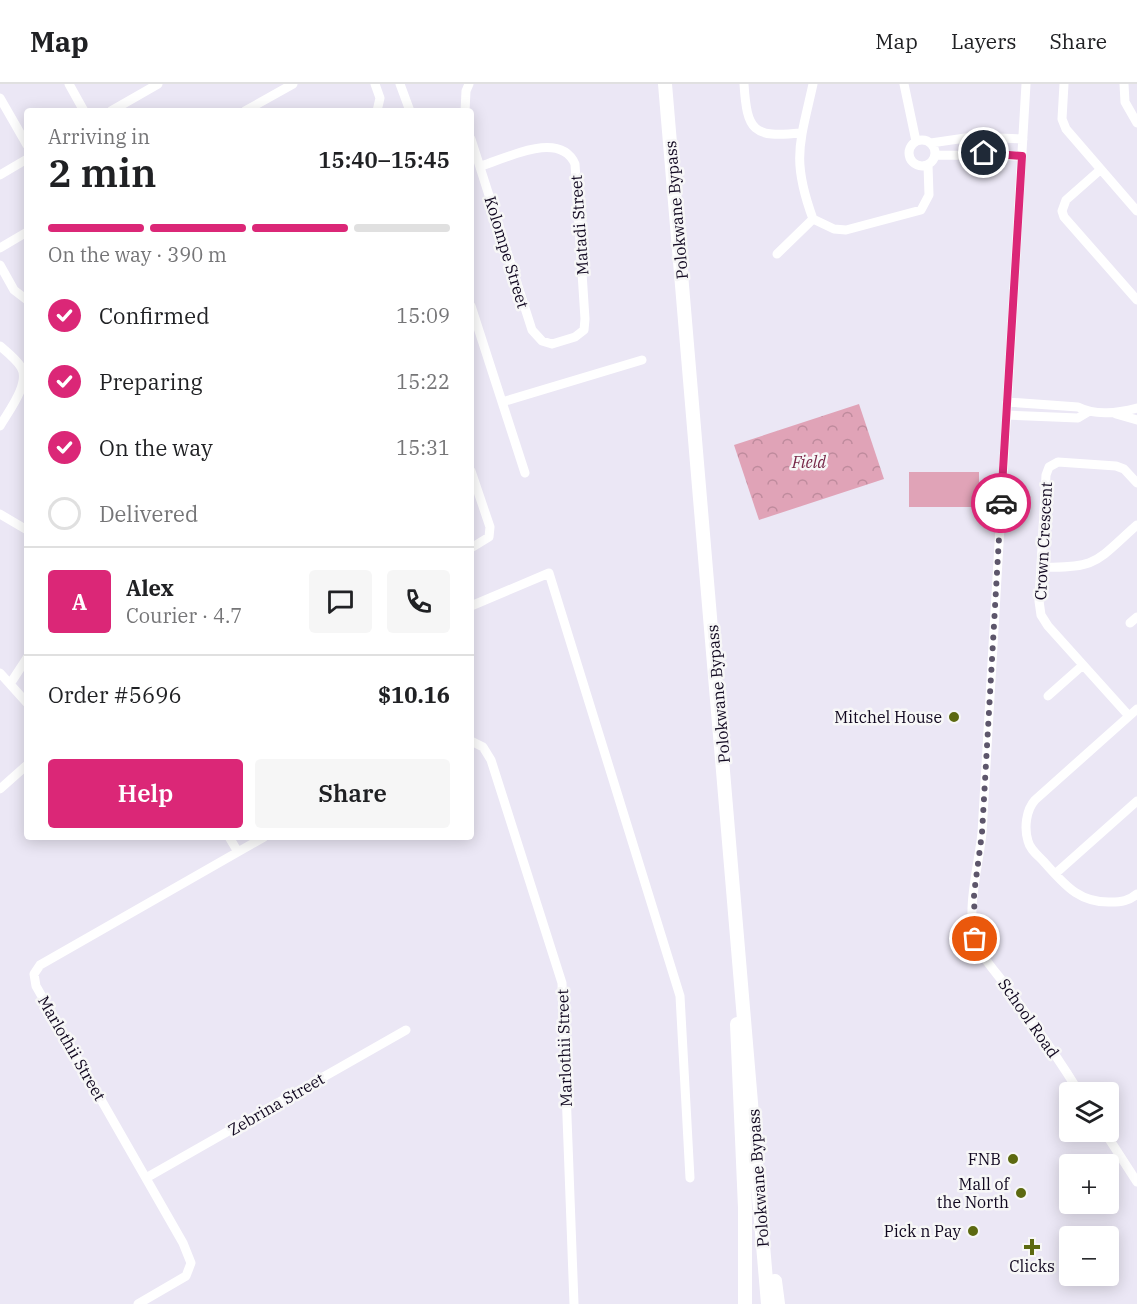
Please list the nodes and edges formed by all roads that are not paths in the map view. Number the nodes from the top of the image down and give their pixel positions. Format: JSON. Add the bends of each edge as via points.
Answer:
{"nodes":[{"id":1,"x":69,"y":84,"type":"edge"},
{"id":2,"x":158,"y":84,"type":"edge"},
{"id":3,"x":293,"y":84,"type":"edge"},
{"id":4,"x":375,"y":84,"type":"edge"},
{"id":5,"x":400,"y":84,"type":"edge"},
{"id":6,"x":469,"y":84,"type":"edge"},
{"id":7,"x":665,"y":84,"type":"edge"},
{"id":8,"x":744,"y":84,"type":"edge"},
{"id":9,"x":813,"y":84,"type":"edge"},
{"id":10,"x":904,"y":84,"type":"edge"},
{"id":11,"x":1026,"y":84,"type":"edge"},
{"id":12,"x":1064,"y":84,"type":"edge"},
{"id":13,"x":1124,"y":84,"type":"edge"},
{"id":14,"x":0,"y":98,"type":"edge"},
{"id":15,"x":82,"y":108,"type":"edge"},
{"id":16,"x":116,"y":108,"type":"edge"},
{"id":17,"x":250,"y":108,"type":"edge"},
{"id":18,"x":378,"y":108,"type":"edge"},
{"id":19,"x":409,"y":108,"type":"edge"},
{"id":20,"x":465,"y":108,"type":"edge"},
{"id":21,"x":4,"y":115,"type":"edge"},
{"id":22,"x":1137,"y":123,"type":"edge"},
{"id":23,"x":800,"y":133,"type":"junction"},
{"id":24,"x":1023,"y":139,"type":"junction"},
{"id":25,"x":24,"y":141,"type":"edge"},
{"id":26,"x":916,"y":141,"type":"junction"},
{"id":27,"x":931,"y":143,"type":"junction"},
{"id":28,"x":474,"y":147,"type":"edge"},
{"id":29,"x":935,"y":155,"type":"junction"},
{"id":30,"x":1022,"y":156,"type":"junction"},
{"id":31,"x":24,"y":161,"type":"edge"},
{"id":32,"x":928,"y":165,"type":"junction"},
{"id":33,"x":481,"y":166,"type":"junction"},
{"id":34,"x":1100,"y":170,"type":"junction"},
{"id":35,"x":0,"y":175,"type":"edge"},
{"id":36,"x":1137,"y":211,"type":"edge"},
{"id":37,"x":813,"y":219,"type":"junction"},
{"id":38,"x":24,"y":234,"type":"edge"},
{"id":39,"x":0,"y":248,"type":"edge"},
{"id":40,"x":777,"y":254,"type":"dead end"},
{"id":41,"x":0,"y":265,"type":"edge"},
{"id":42,"x":24,"y":298,"type":"edge"},
{"id":43,"x":1137,"y":300,"type":"edge"},
{"id":44,"x":474,"y":315,"type":"edge"},
{"id":45,"x":532,"y":330,"type":"joint"},
{"id":46,"x":0,"y":346,"type":"edge"},
{"id":47,"x":642,"y":360,"type":"dead end"},
{"id":48,"x":502,"y":402,"type":"junction"},
{"id":49,"x":1007,"y":402,"type":"junction"},
{"id":50,"x":1137,"y":408,"type":"edge"},
{"id":51,"x":1088,"y":412,"type":"junction"},
{"id":52,"x":1113,"y":413,"type":"junction"},
{"id":53,"x":1007,"y":415,"type":"junction"},
{"id":54,"x":1137,"y":420,"type":"edge"},
{"id":55,"x":0,"y":426,"type":"edge"},
{"id":56,"x":525,"y":473,"type":"dead end"},
{"id":57,"x":474,"y":480,"type":"edge"},
{"id":58,"x":1137,"y":483,"type":"edge"},
{"id":59,"x":0,"y":514,"type":"edge"},
{"id":60,"x":1137,"y":525,"type":"edge"},
{"id":61,"x":24,"y":528,"type":"edge"},
{"id":62,"x":474,"y":546,"type":"edge"},
{"id":63,"x":1041,"y":567,"type":"junction"},
{"id":64,"x":474,"y":605,"type":"edge"},
{"id":65,"x":24,"y":663,"type":"edge"},
{"id":66,"x":1083,"y":665,"type":"junction"},
{"id":67,"x":0,"y":673,"type":"edge"},
{"id":68,"x":10,"y":684,"type":"junction"},
{"id":69,"x":1048,"y":696,"type":"dead end"},
{"id":70,"x":24,"y":700,"type":"edge"},
{"id":71,"x":1137,"y":709,"type":"edge"},
{"id":72,"x":1129,"y":716,"type":"junction"},
{"id":73,"x":474,"y":742,"type":"edge"},
{"id":74,"x":24,"y":768,"type":"edge"},
{"id":75,"x":0,"y":789,"type":"edge"},
{"id":76,"x":1137,"y":801,"type":"edge"},
{"id":77,"x":231,"y":840,"type":"edge"},
{"id":78,"x":259,"y":840,"type":"edge"},
{"id":79,"x":238,"y":852,"type":"junction"},
{"id":80,"x":1055,"y":874,"type":"junction"},
{"id":81,"x":1137,"y":894,"type":"edge"},
{"id":82,"x":741,"y":974,"type":"junction"},
{"id":83,"x":406,"y":1030,"type":"dead end"},
{"id":84,"x":750,"y":1068,"type":"junction"},
{"id":85,"x":1073,"y":1082,"type":"edge"},
{"id":86,"x":1111,"y":1142,"type":"edge"},
{"id":87,"x":146,"y":1178,"type":"junction"},
{"id":88,"x":690,"y":1178,"type":"dead end"},
{"id":89,"x":1137,"y":1182,"type":"edge"},
{"id":90,"x":138,"y":1304,"type":"edge"},
{"id":91,"x":574,"y":1304,"type":"edge"},
{"id":92,"x":745,"y":1304,"type":"edge"},
{"id":93,"x":768,"y":1304,"type":"edge"},
{"id":94,"x":778,"y":1304,"type":"edge"}],
"edges":[{"from":1,"to":15,"type":"street"},
{"from":2,"to":16,"type":"street"},
{"from":3,"to":17,"type":"street"},
{"from":4,"to":18,"type":"street","via":[[380,98]]},
{"from":5,"to":19,"type":"street"},
{"from":6,"to":20,"type":"street"},
{"from":7,"to":82,"type":"highway","name":"Polokwane Bypass"},
{"from":8,"to":23,"type":"street","via":[[747,118],[755,129],[771,136]]},
{"from":9,"to":23,"type":"street"},
{"from":10,"to":26,"type":"street"},
{"from":11,"to":24,"type":"street","name":"School Road"},
{"from":12,"to":34,"type":"street","via":[[1065,129]]},
{"from":13,"to":22,"type":"street","via":[[1125,102]]},
{"from":14,"to":21,"type":"street"},
{"from":21,"to":25,"type":"street"},
{"from":23,"to":37,"type":"street","via":[[799,167]]},
{"from":24,"to":27,"type":"street","via":[[972,137]]},
{"from":24,"to":30,"type":"street","name":"School Road"},
{"from":26,"to":27,"type":"street"},
{"from":26,"to":32,"type":"street","via":[[909,149],[909,158],[920,166]]},
{"from":27,"to":29,"type":"street"},
{"from":28,"to":33,"type":"street","name":"Kolompe Street"},
{"from":29,"to":30,"type":"street"},
{"from":29,"to":32,"type":"street"},
{"from":30,"to":49,"type":"street","name":"School Road"},
{"from":31,"to":35,"type":"street"},
{"from":32,"to":37,"type":"street","via":[[929,195],[921,210],[852,229],[834,229]]},
{"from":33,"to":45,"type":"street","name":"Kolompe Street"},
{"from":33,"to":45,"type":"street","name":"Matadi Street","via":[[552,147],[571,154],[575,164],[584,330],[552,344],[542,341]]},
{"from":34,"to":36,"type":"street"},
{"from":34,"to":43,"type":"street","via":[[1066,200],[1062,211]]},
{"from":37,"to":40,"type":"street"},
{"from":38,"to":39,"type":"street"},
{"from":41,"to":42,"type":"street","via":[[14,290]]},
{"from":44,"to":48,"type":"street"},
{"from":46,"to":55,"type":"street","via":[[21,368],[23,380]]},
{"from":47,"to":48,"type":"street"},
{"from":48,"to":56,"type":"street"},
{"from":49,"to":51,"type":"street","via":[[1078,407]]},
{"from":49,"to":53,"type":"street","name":"School Road"},
{"from":50,"to":52,"type":"street"},
{"from":51,"to":52,"type":"street"},
{"from":51,"to":53,"type":"street","via":[[1078,418]]},
{"from":52,"to":54,"type":"street"},
{"from":53,"to":85,"type":"street","name":"School Road","via":[[975,939]]},
{"from":57,"to":62,"type":"street","via":[[490,527],[489,537]]},
{"from":58,"to":63,"type":"street","name":"Crown Crescent","via":[[1116,466],[1058,462],[1051,465],[1046,475]]},
{"from":59,"to":61,"type":"street"},
{"from":60,"to":63,"type":"street","via":[[1093,563],[1076,568]]},
{"from":63,"to":66,"type":"street","name":"Crown Crescent","via":[[1041,615]]},
{"from":64,"to":88,"type":"street","via":[[549,573],[680,996]]},
{"from":65,"to":68,"type":"street"},
{"from":66,"to":69,"type":"street"},
{"from":66,"to":72,"type":"street","name":"Crown Crescent"},
{"from":67,"to":68,"type":"street"},
{"from":68,"to":70,"type":"street"},
{"from":71,"to":72,"type":"street"},
{"from":72,"to":80,"type":"street","via":[[1028,810],[1028,842]]},
{"from":73,"to":91,"type":"street","name":"Marlothii Street","via":[[483,747],[491,760],[562,983]]},
{"from":74,"to":75,"type":"street"},
{"from":76,"to":80,"type":"street"},
{"from":77,"to":79,"type":"street"},
{"from":78,"to":79,"type":"street","name":"Marlothii Street"},
{"from":79,"to":87,"type":"street","name":"Marlothii Street","via":[[40,965],[34,974],[36,986]]},
{"from":80,"to":81,"type":"street","via":[[1074,894],[1093,901],[1119,902]]},
{"from":82,"to":84,"type":"highway","name":"Polokwane Bypass"},
{"from":82,"to":92,"type":"highway","via":[[735,993]]},
{"from":83,"to":87,"type":"street","name":"Zebrina Street"},
{"from":84,"to":93,"type":"highway","name":"Polokwane Bypass"},
{"from":84,"to":94,"type":"highway"},
{"from":86,"to":89,"type":"street"},
{"from":87,"to":90,"type":"street","name":"Marlothii Street","via":[[183,1243],[192,1268],[180,1280]]}]}
